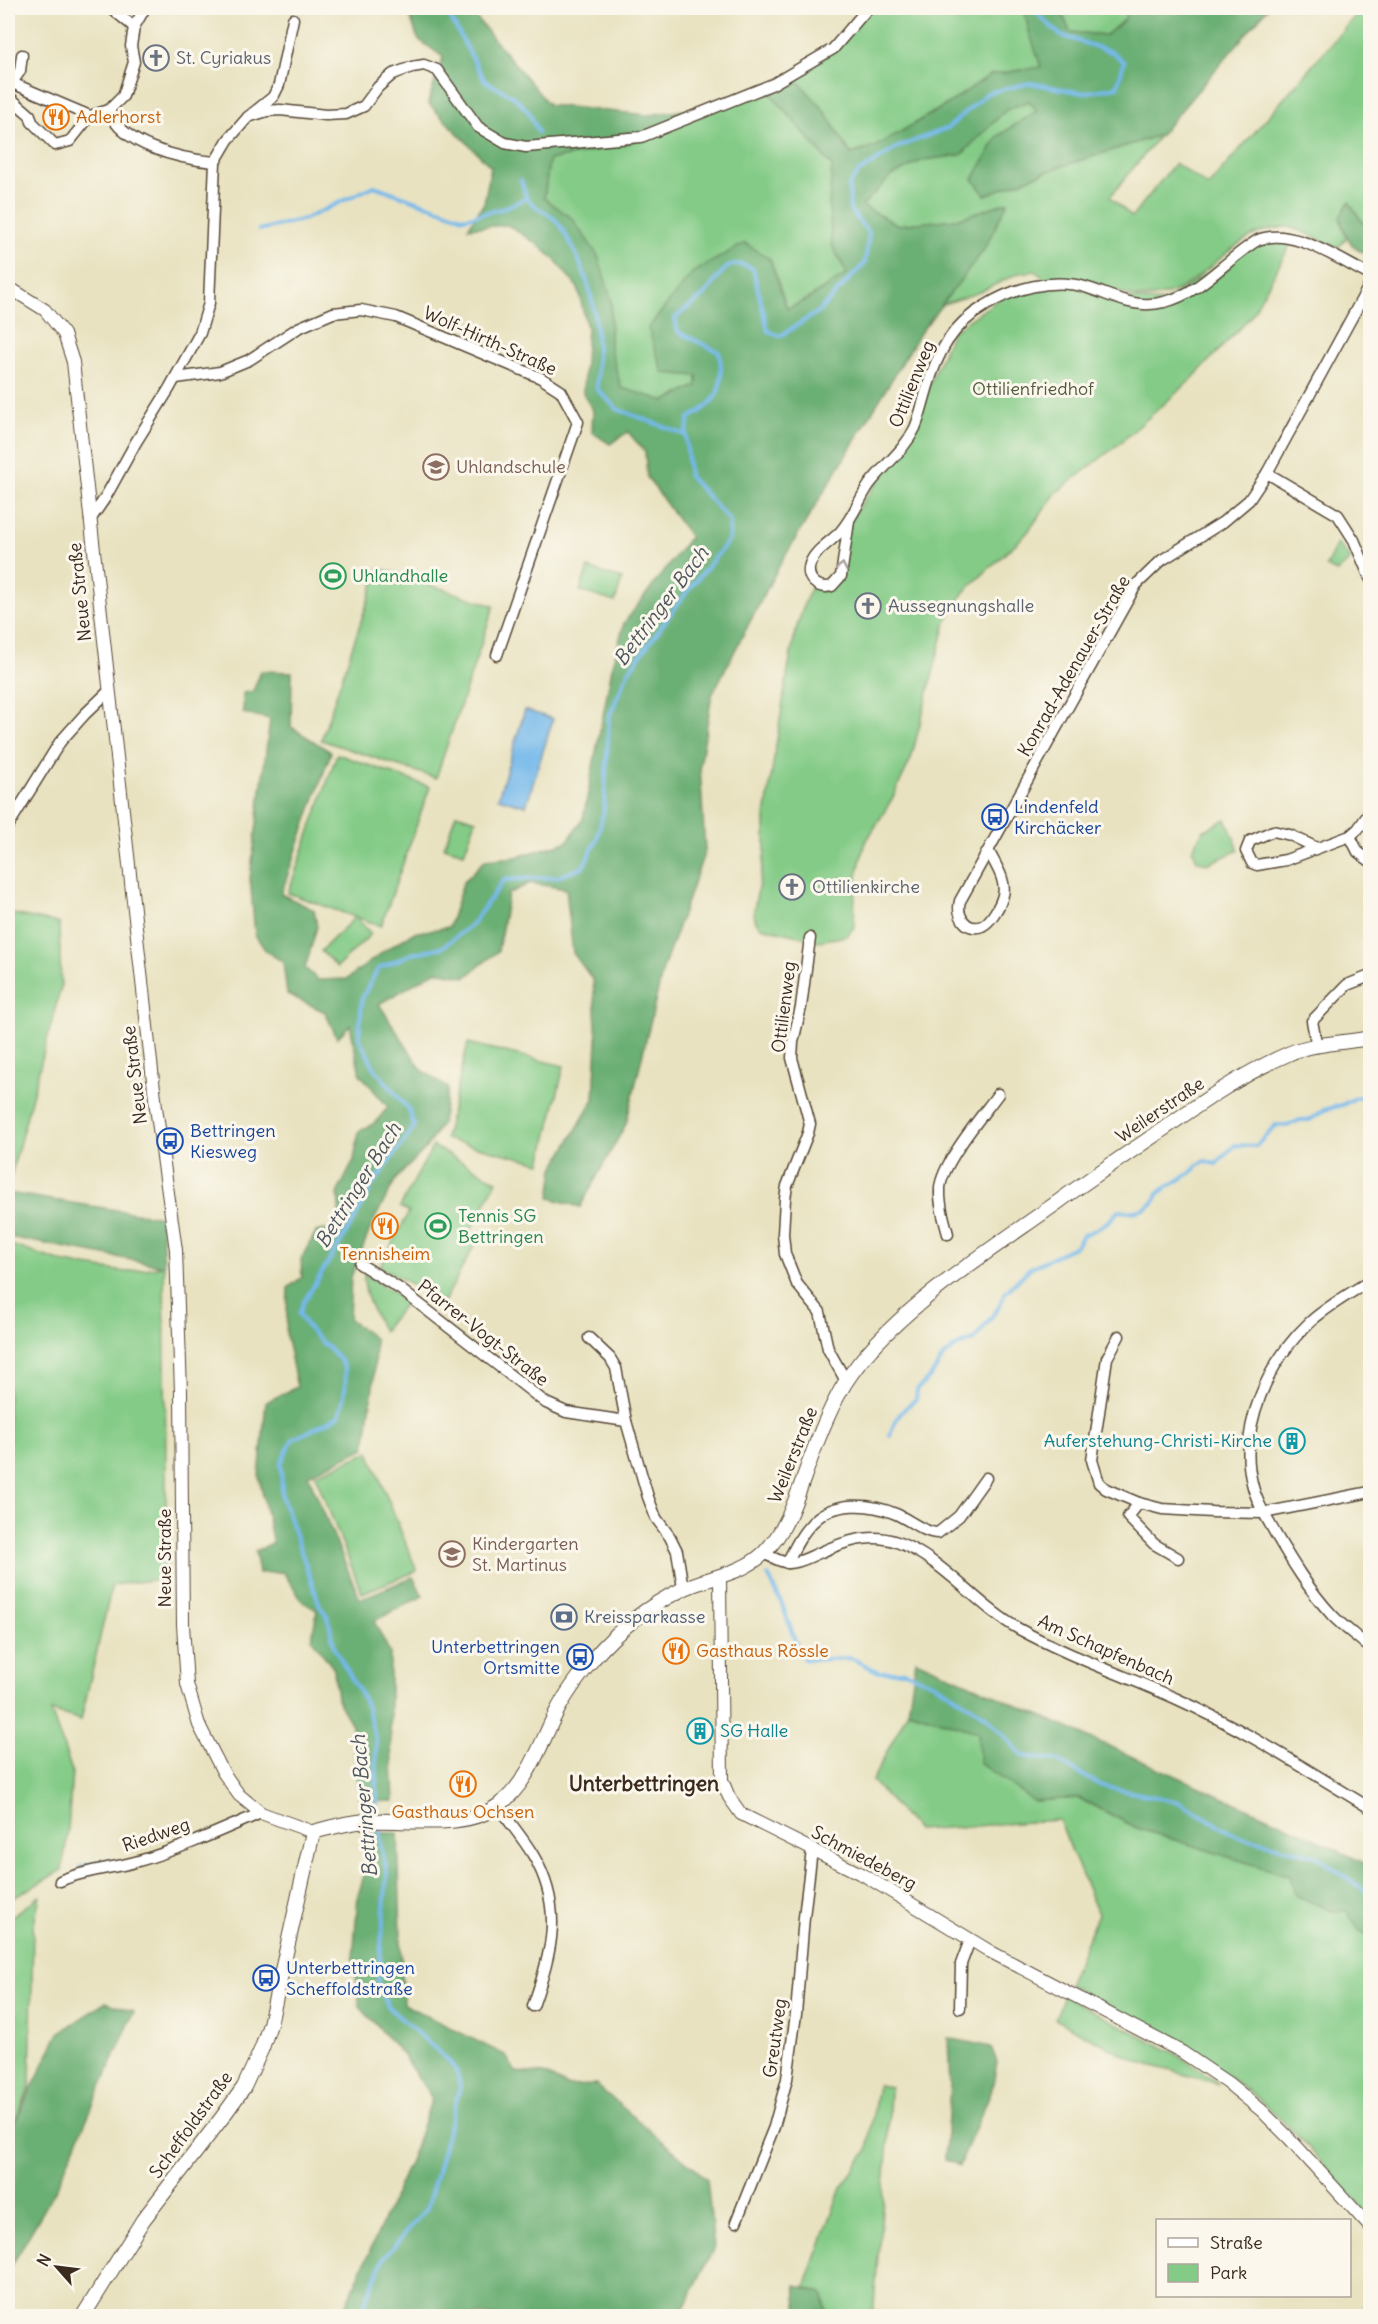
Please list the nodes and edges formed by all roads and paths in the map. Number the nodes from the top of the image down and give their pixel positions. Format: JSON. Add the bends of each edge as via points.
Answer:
{"nodes":[{"id":1,"x":111,"y":8,"type":"edge"},
{"id":2,"x":145,"y":8,"type":"edge"},
{"id":3,"x":868,"y":8,"type":"edge"},
{"id":4,"x":293,"y":19,"type":"dead end"},
{"id":5,"x":134,"y":27,"type":"junction"},
{"id":6,"x":22,"y":55,"type":"dead end"},
{"id":7,"x":10,"y":86,"type":"edge"},
{"id":8,"x":8,"y":96,"type":"edge"},
{"id":9,"x":109,"y":110,"type":"junction"},
{"id":10,"x":90,"y":116,"type":"junction"},
{"id":11,"x":249,"y":117,"type":"junction"},
{"id":12,"x":215,"y":162,"type":"junction"},
{"id":13,"x":1371,"y":275,"type":"edge"},
{"id":14,"x":1371,"y":284,"type":"edge"},
{"id":15,"x":8,"y":287,"type":"edge"},
{"id":16,"x":176,"y":378,"type":"junction"},
{"id":17,"x":1267,"y":473,"type":"junction"},
{"id":18,"x":90,"y":519,"type":"junction"},
{"id":19,"x":849,"y":521,"type":"junction"},
{"id":20,"x":1371,"y":578,"type":"edge"},
{"id":21,"x":497,"y":656,"type":"dead end"},
{"id":22,"x":109,"y":691,"type":"junction"},
{"id":23,"x":1371,"y":812,"type":"edge"},
{"id":24,"x":8,"y":826,"type":"edge"},
{"id":25,"x":1350,"y":836,"type":"junction"},
{"id":26,"x":1317,"y":848,"type":"junction"},
{"id":27,"x":989,"y":852,"type":"junction"},
{"id":28,"x":1371,"y":861,"type":"edge"},
{"id":29,"x":810,"y":938,"type":"dead end"},
{"id":30,"x":1371,"y":976,"type":"edge"},
{"id":31,"x":1371,"y":1038,"type":"edge"},
{"id":32,"x":1317,"y":1047,"type":"junction"},
{"id":33,"x":998,"y":1094,"type":"dead end"},
{"id":34,"x":948,"y":1234,"type":"dead end"},
{"id":35,"x":360,"y":1264,"type":"dead end"},
{"id":36,"x":1371,"y":1281,"type":"edge"},
{"id":37,"x":1119,"y":1336,"type":"dead end"},
{"id":38,"x":589,"y":1338,"type":"dead end"},
{"id":39,"x":846,"y":1381,"type":"junction"},
{"id":40,"x":626,"y":1421,"type":"junction"},
{"id":41,"x":986,"y":1478,"type":"dead end"},
{"id":42,"x":1371,"y":1492,"type":"edge"},
{"id":43,"x":1139,"y":1503,"type":"junction"},
{"id":44,"x":1263,"y":1513,"type":"junction"},
{"id":45,"x":764,"y":1553,"type":"junction"},
{"id":46,"x":1178,"y":1558,"type":"dead end"},
{"id":47,"x":787,"y":1563,"type":"junction"},
{"id":48,"x":720,"y":1577,"type":"junction"},
{"id":49,"x":683,"y":1588,"type":"junction"},
{"id":50,"x":1371,"y":1648,"type":"edge"},
{"id":51,"x":498,"y":1806,"type":"junction"},
{"id":52,"x":1371,"y":1808,"type":"edge"},
{"id":53,"x":261,"y":1813,"type":"junction"},
{"id":54,"x":313,"y":1832,"type":"junction"},
{"id":55,"x":812,"y":1850,"type":"junction"},
{"id":56,"x":60,"y":1881,"type":"dead end"},
{"id":57,"x":970,"y":1940,"type":"junction"},
{"id":58,"x":533,"y":2006,"type":"dead end"},
{"id":59,"x":960,"y":2008,"type":"dead end"},
{"id":60,"x":736,"y":2222,"type":"dead end"},
{"id":61,"x":1371,"y":2227,"type":"edge"},
{"id":62,"x":83,"y":2316,"type":"edge"}],
"edges":[{"from":1,"to":5,"type":"street"},
{"from":2,"to":5,"type":"street"},
{"from":3,"to":11,"type":"street","via":[[833,49],[762,88],[641,137],[526,147],[505,143],[478,127],[437,70],[424,65],[393,74],[364,106],[346,114],[280,110]]},
{"from":4,"to":11,"type":"street","via":[[279,85],[273,97]]},
{"from":5,"to":9,"type":"street","via":[[134,62],[123,96]]},
{"from":6,"to":7,"type":"street","via":[[20,71]]},
{"from":7,"to":10,"type":"street"},
{"from":8,"to":10,"type":"street","via":[[55,145],[70,141]]},
{"from":9,"to":10,"type":"street"},
{"from":9,"to":12,"type":"street","via":[[115,122],[156,150]]},
{"from":11,"to":12,"type":"street"},
{"from":12,"to":16,"type":"street","via":[[209,303],[200,333]]},
{"from":13,"to":19,"type":"street","name":"Ottilienweg","via":[[1294,238],[1278,235],[1258,240],[1192,290],[1164,302],[1136,305],[1064,283],[1005,295],[985,305],[952,332],[937,358],[915,428],[896,457],[871,482]]},
{"from":14,"to":17,"type":"street","name":"Konrad-Adenauer-Straße"},
{"from":15,"to":18,"type":"street","name":"Neue Straße","via":[[45,310],[64,334],[73,362]]},
{"from":16,"to":18,"type":"street"},
{"from":16,"to":21,"type":"street","name":"Wolf-Hirth-Straße","via":[[220,372],[249,360],[298,328],[333,312],[361,310],[396,317],[541,378],[561,391],[578,422]]},
{"from":17,"to":20,"type":"street","via":[[1338,515]]},
{"from":17,"to":27,"type":"street","name":"Konrad-Adenauer-Straße","via":[[1249,500],[1223,522],[1162,560],[1136,585]]},
{"from":18,"to":22,"type":"street","name":"Neue Straße"},
{"from":19,"to":19,"type":"street","name":"Ottilienweg","one_way":true,"via":[[814,556],[810,563],[813,584],[832,586],[841,576]]},
{"from":22,"to":24,"type":"street","via":[[60,742]]},
{"from":22,"to":53,"type":"street","name":"Neue Straße","via":[[176,1250],[187,1684],[199,1725],[223,1772],[239,1796]]},
{"from":23,"to":25,"type":"street"},
{"from":25,"to":26,"type":"street"},
{"from":25,"to":28,"type":"street","via":[[1358,852]]},
{"from":26,"to":26,"type":"street","via":[[1263,865],[1252,863],[1246,851],[1250,841],[1273,831]]},
{"from":27,"to":27,"type":"street","name":"Konrad-Adenauer-Straße","via":[[958,907],[961,919],[970,926],[987,923],[1004,894],[1001,875]]},
{"from":29,"to":39,"type":"street","name":"Ottilienweg","via":[[792,1058],[810,1124],[788,1186],[783,1234],[790,1268],[797,1284],[820,1312],[828,1348]]},
{"from":30,"to":32,"type":"street","via":[[1347,985],[1312,1021]]},
{"from":31,"to":32,"type":"main road","name":"Weilerstraße"},
{"from":32,"to":39,"type":"main road","name":"Weilerstraße","via":[[1293,1052],[1249,1072],[1089,1180],[918,1306],[881,1340]]},
{"from":33,"to":34,"type":"street","via":[[944,1171],[941,1205]]},
{"from":35,"to":40,"type":"street","name":"Pfarrer-Vogt-Straße","via":[[400,1289],[546,1403],[566,1412]]},
{"from":36,"to":44,"type":"street","via":[[1310,1322],[1284,1353],[1262,1393],[1252,1425],[1248,1458]]},
{"from":37,"to":43,"type":"street","via":[[1107,1358],[1092,1460],[1099,1483]]},
{"from":38,"to":40,"type":"street","via":[[616,1368]]},
{"from":39,"to":45,"type":"main road","name":"Weilerstraße","via":[[826,1419],[793,1506]]},
{"from":40,"to":49,"type":"street","via":[[656,1518],[677,1551]]},
{"from":41,"to":47,"type":"street","via":[[958,1516],[938,1533],[875,1507],[843,1507],[813,1521]]},
{"from":42,"to":44,"type":"street"},
{"from":43,"to":44,"type":"street","via":[[1162,1509]]},
{"from":43,"to":46,"type":"street","via":[[1128,1517],[1154,1544]]},
{"from":44,"to":50,"type":"street","via":[[1298,1573],[1334,1617]]},
{"from":45,"to":47,"type":"street"},
{"from":45,"to":48,"type":"main road","name":"Weilerstraße","via":[[743,1568]]},
{"from":47,"to":52,"type":"street","name":"Am Schapfenbach","via":[[853,1540],[875,1537],[895,1541],[924,1555],[1016,1628],[1089,1664],[1177,1699],[1257,1740]]},
{"from":48,"to":49,"type":"main road","name":"Weilerstraße"},
{"from":48,"to":55,"type":"street","name":"Schmiedeberg","via":[[722,1780],[741,1814]]},
{"from":49,"to":51,"type":"main road","name":"Weilerstraße","via":[[632,1621],[595,1656],[569,1690],[520,1784]]},
{"from":51,"to":54,"type":"main road","name":"Weilerstraße","via":[[462,1820],[364,1821]]},
{"from":51,"to":58,"type":"street","via":[[533,1854],[552,1903],[552,1941]]},
{"from":53,"to":54,"type":"street","name":"Neue Straße"},
{"from":53,"to":56,"type":"street","name":"Riedweg","via":[[136,1861]]},
{"from":54,"to":62,"type":"main road","name":"Scheffoldstraße","via":[[270,2024],[244,2087],[143,2220]]},
{"from":55,"to":57,"type":"street","name":"Schmiedeberg","via":[[867,1877]]},
{"from":55,"to":60,"type":"street","name":"Greutweg","via":[[787,2079],[774,2127]]},
{"from":57,"to":59,"type":"street","via":[[961,1964]]},
{"from":57,"to":61,"type":"street","name":"Schmiedeberg","via":[[1182,2052],[1228,2083],[1290,2138]]}]}
